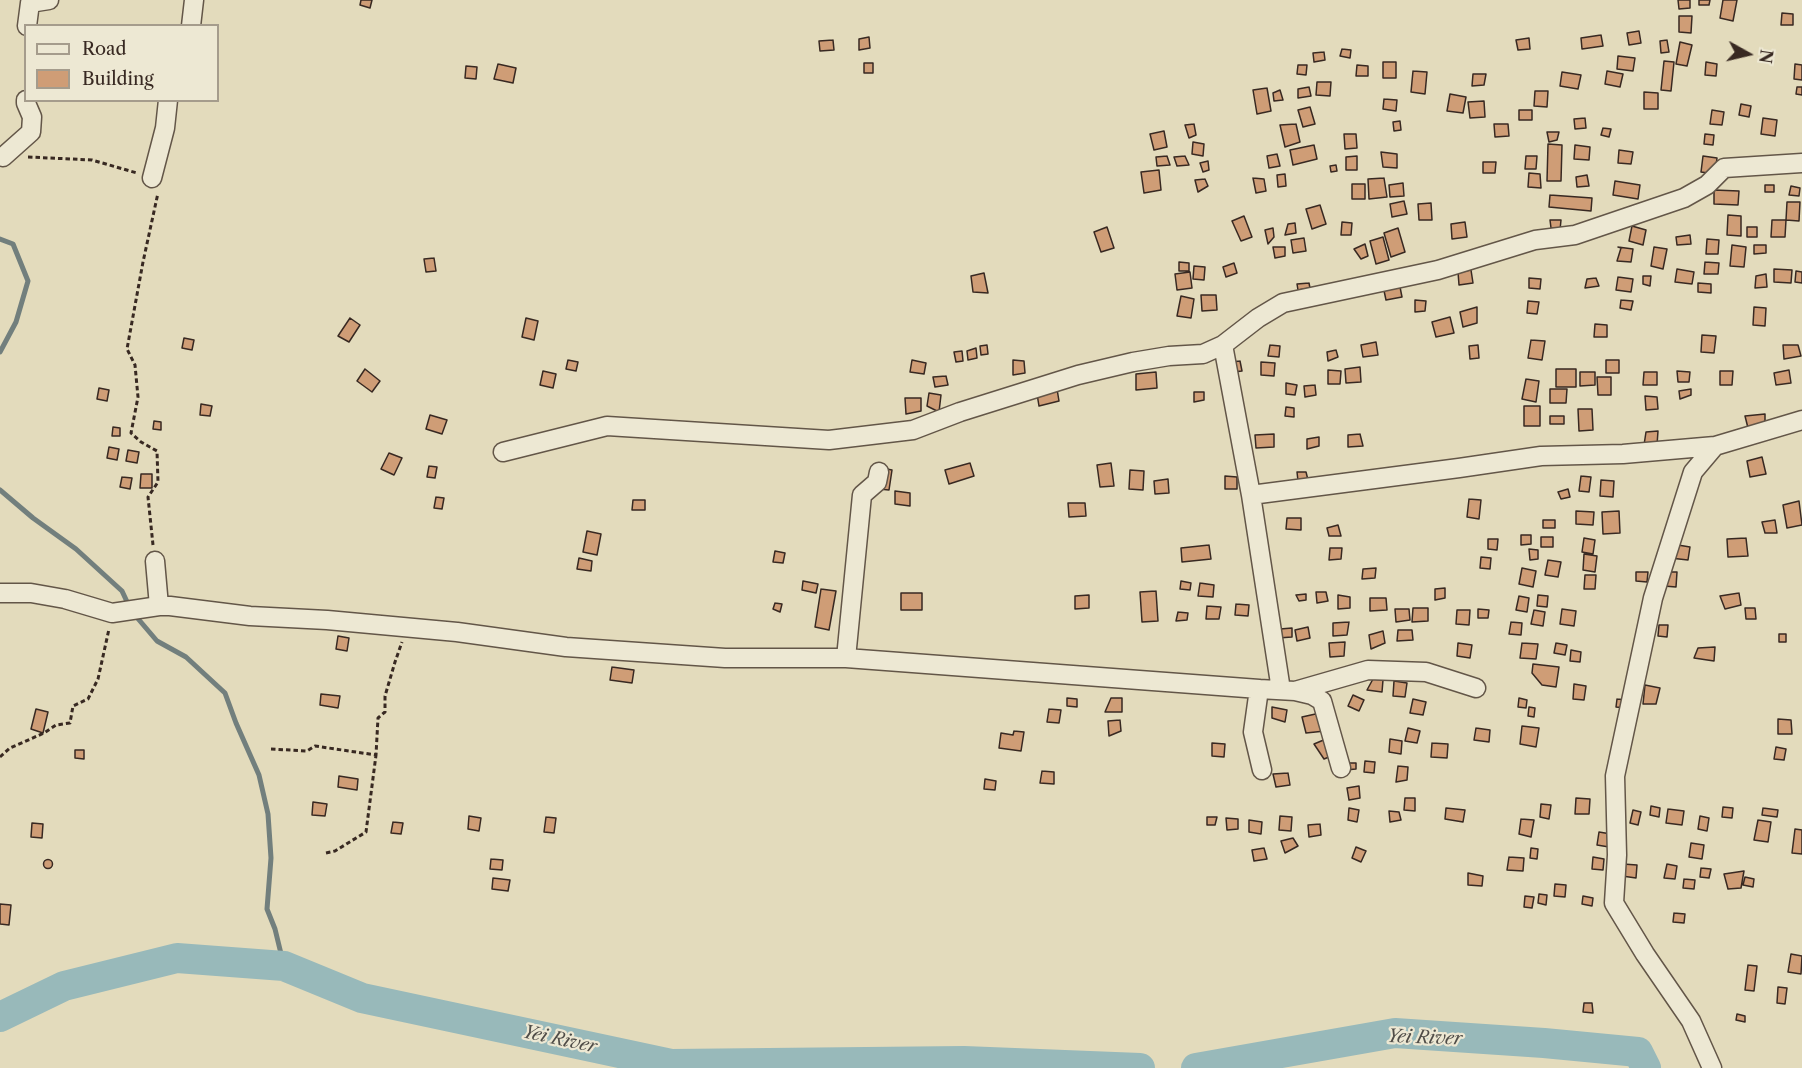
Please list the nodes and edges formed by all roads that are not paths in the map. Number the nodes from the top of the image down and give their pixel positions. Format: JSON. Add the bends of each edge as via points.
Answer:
{"nodes":[{"id":1,"x":49,"y":0,"type":"edge"},
{"id":2,"x":194,"y":0,"type":"edge"},
{"id":3,"x":27,"y":24,"type":"edge"},
{"id":4,"x":191,"y":24,"type":"edge"},
{"id":5,"x":26,"y":102,"type":"edge"},
{"id":6,"x":168,"y":102,"type":"edge"},
{"id":7,"x":3,"y":157,"type":"road end"},
{"id":8,"x":1802,"y":163,"type":"edge"},
{"id":9,"x":152,"y":178,"type":"road end"},
{"id":10,"x":1223,"y":345,"type":"junction"},
{"id":11,"x":1802,"y":420,"type":"edge"},
{"id":12,"x":1706,"y":446,"type":"junction"},
{"id":13,"x":503,"y":452,"type":"dead end"},
{"id":14,"x":879,"y":472,"type":"dead end"},
{"id":15,"x":1251,"y":495,"type":"junction"},
{"id":16,"x":155,"y":561,"type":"road end"},
{"id":17,"x":0,"y":593,"type":"edge"},
{"id":18,"x":159,"y":606,"type":"junction"},
{"id":19,"x":846,"y":658,"type":"junction"},
{"id":20,"x":1476,"y":688,"type":"dead end"},
{"id":21,"x":1259,"y":689,"type":"junction"},
{"id":22,"x":1288,"y":690,"type":"junction"},
{"id":23,"x":1341,"y":768,"type":"dead end"},
{"id":24,"x":1262,"y":770,"type":"dead end"},
{"id":25,"x":1712,"y":1068,"type":"edge"}],
"edges":[{"from":1,"to":3,"type":"street","via":[[30,3]]},
{"from":2,"to":4,"type":"street"},
{"from":5,"to":7,"type":"street","via":[[32,117],[31,132]]},
{"from":6,"to":9,"type":"street"},
{"from":8,"to":10,"type":"street","via":[[1724,168],[1684,198],[1575,235],[1535,240],[1438,270],[1283,303]]},
{"from":10,"to":13,"type":"street","via":[[1203,354],[1133,362],[1078,375],[913,430],[829,440],[608,426]]},
{"from":10,"to":15,"type":"street"},
{"from":11,"to":12,"type":"street"},
{"from":12,"to":15,"type":"street","via":[[1541,456]]},
{"from":12,"to":25,"type":"street","via":[[1693,472],[1653,598],[1615,776],[1614,903],[1691,1020]]},
{"from":14,"to":19,"type":"street","via":[[877,482],[862,495]]},
{"from":15,"to":22,"type":"street"},
{"from":16,"to":18,"type":"street"},
{"from":17,"to":18,"type":"street","via":[[65,599],[112,613]]},
{"from":18,"to":19,"type":"street","via":[[408,627],[566,647],[725,658]]},
{"from":19,"to":21,"type":"street"},
{"from":20,"to":22,"type":"street","via":[[1426,672],[1368,670]]},
{"from":21,"to":22,"type":"street"},
{"from":21,"to":24,"type":"street","via":[[1253,732]]},
{"from":22,"to":23,"type":"street","via":[[1322,701]]}]}
